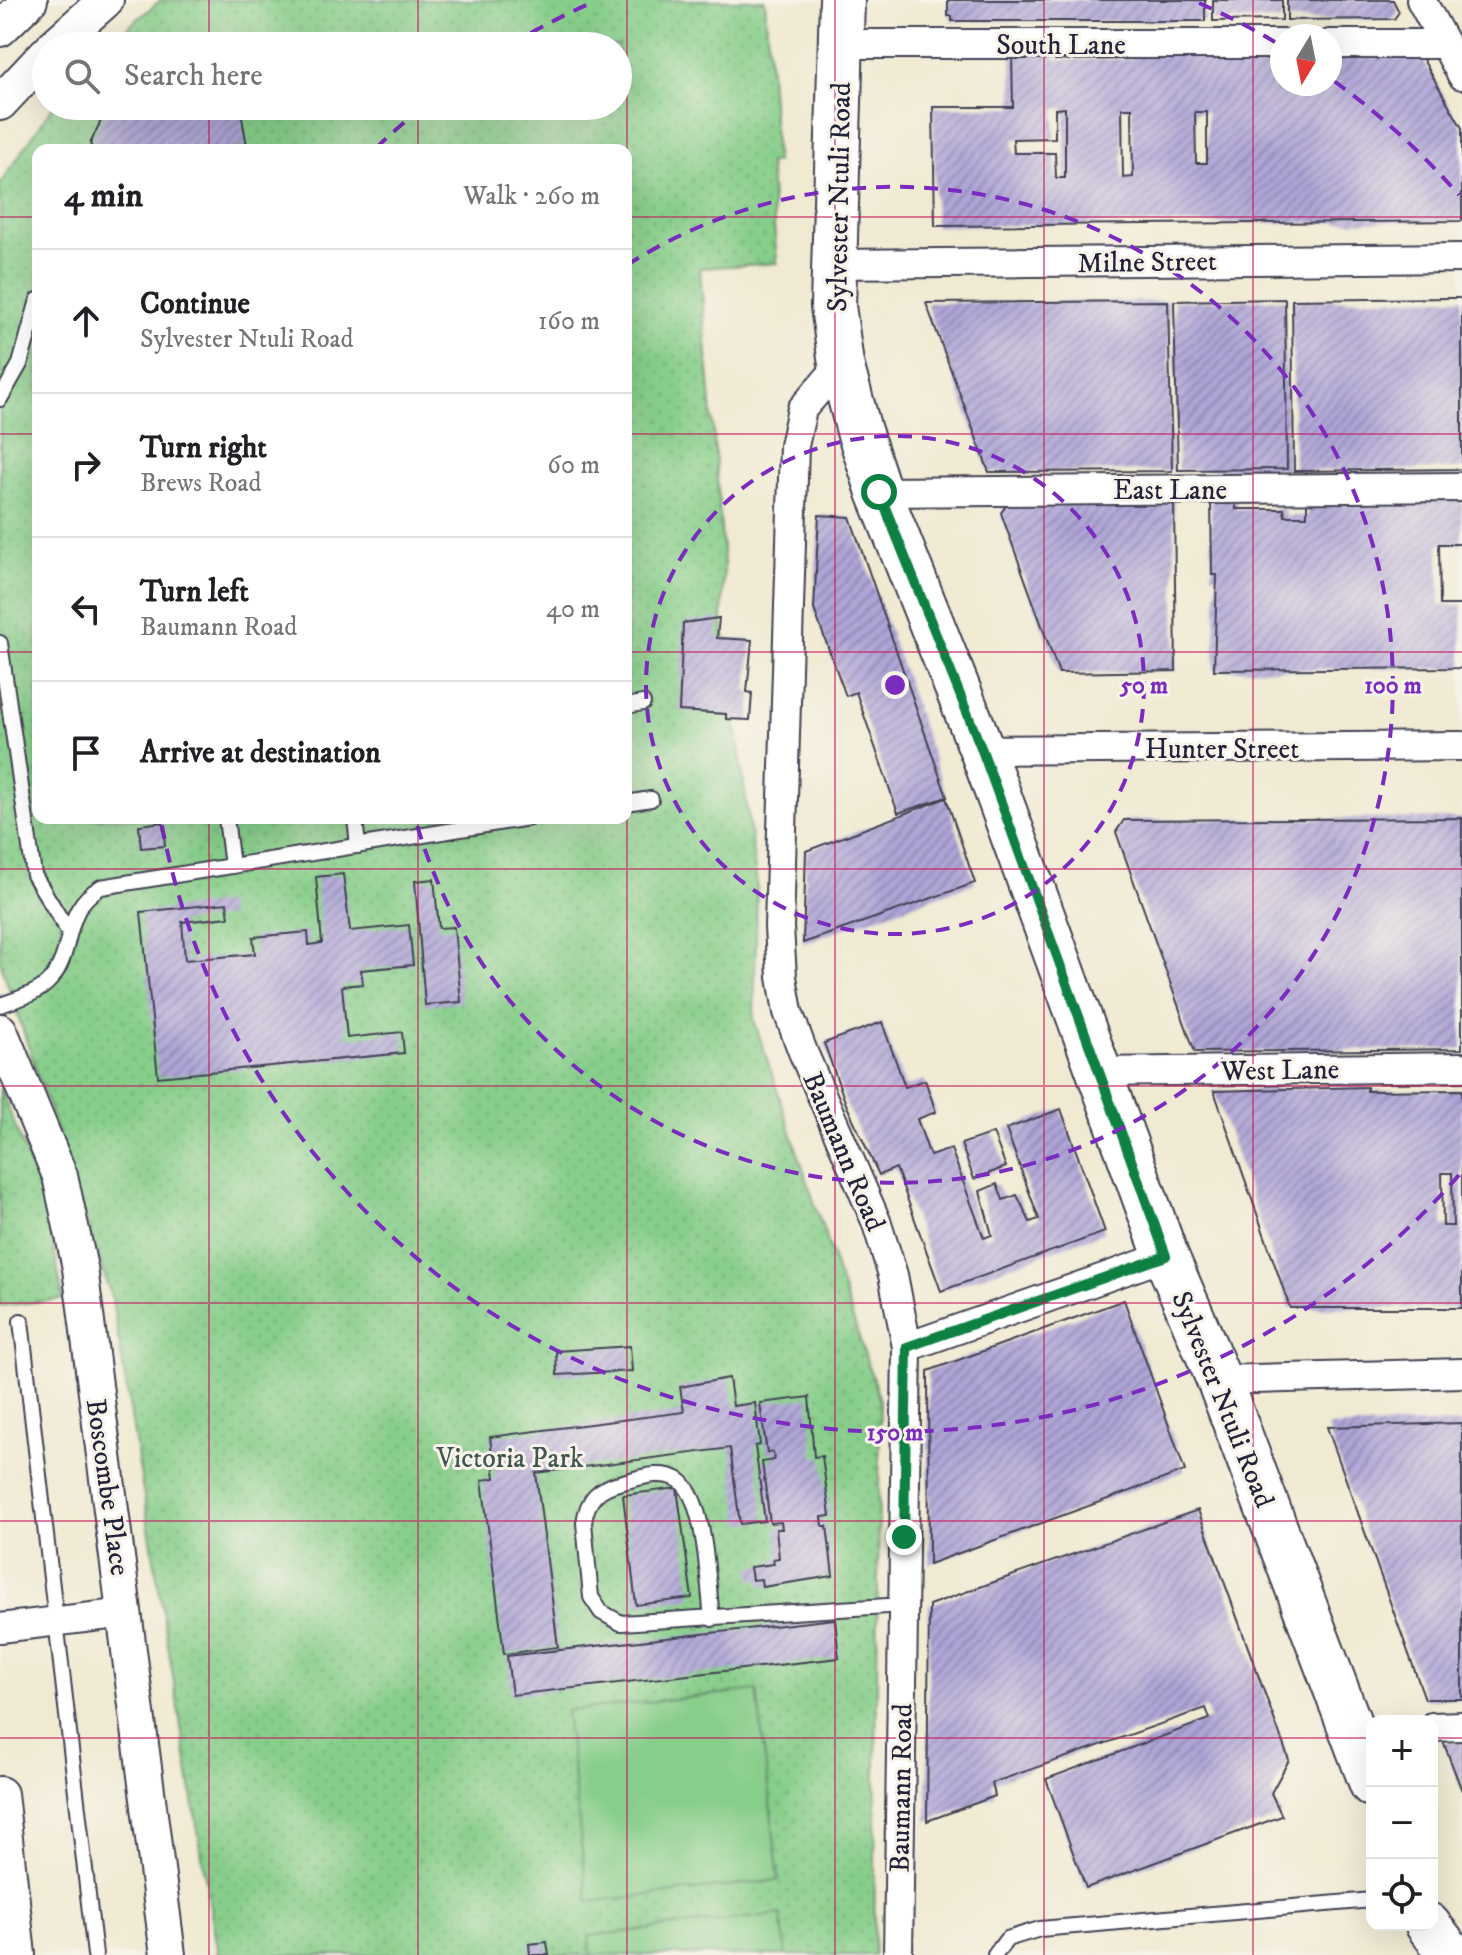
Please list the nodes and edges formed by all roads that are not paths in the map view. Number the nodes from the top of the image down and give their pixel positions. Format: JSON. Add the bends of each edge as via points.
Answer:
{"nodes":[{"id":1,"x":30,"y":0,"type":"edge"},
{"id":2,"x":106,"y":0,"type":"edge"},
{"id":3,"x":842,"y":0,"type":"edge"},
{"id":4,"x":1421,"y":0,"type":"edge"},
{"id":5,"x":0,"y":29,"type":"edge"},
{"id":6,"x":70,"y":32,"type":"edge"},
{"id":7,"x":841,"y":44,"type":"junction"},
{"id":8,"x":1270,"y":44,"type":"edge"},
{"id":9,"x":1342,"y":44,"type":"edge"},
{"id":10,"x":1444,"y":44,"type":"junction"},
{"id":11,"x":32,"y":69,"type":"edge"},
{"id":12,"x":1462,"y":75,"type":"edge"},
{"id":13,"x":0,"y":103,"type":"edge"},
{"id":14,"x":1462,"y":258,"type":"edge"},
{"id":15,"x":832,"y":264,"type":"junction"},
{"id":16,"x":32,"y":321,"type":"edge"},
{"id":17,"x":841,"y":364,"type":"junction"},
{"id":18,"x":0,"y":399,"type":"edge"},
{"id":19,"x":1462,"y":487,"type":"edge"},
{"id":20,"x":879,"y":492,"type":"junction"},
{"id":21,"x":0,"y":643,"type":"edge"},
{"id":22,"x":643,"y":703,"type":"dead end"},
{"id":23,"x":632,"y":705,"type":"edge"},
{"id":24,"x":1462,"y":746,"type":"edge"},
{"id":25,"x":982,"y":750,"type":"junction"},
{"id":26,"x":651,"y":799,"type":"dead end"},
{"id":27,"x":632,"y":802,"type":"edge"},
{"id":28,"x":227,"y":824,"type":"edge"},
{"id":29,"x":356,"y":824,"type":"edge"},
{"id":30,"x":478,"y":824,"type":"edge"},
{"id":31,"x":358,"y":846,"type":"junction"},
{"id":32,"x":232,"y":866,"type":"junction"},
{"id":33,"x":69,"y":933,"type":"junction"},
{"id":34,"x":0,"y":1005,"type":"edge"},
{"id":35,"x":1,"y":1037,"type":"edge"},
{"id":36,"x":1462,"y":1067,"type":"edge"},
{"id":37,"x":1099,"y":1072,"type":"junction"},
{"id":38,"x":1166,"y":1256,"type":"junction"},
{"id":39,"x":21,"y":1321,"type":"dead end"},
{"id":40,"x":907,"y":1347,"type":"junction"},
{"id":41,"x":1462,"y":1373,"type":"edge"},
{"id":42,"x":1219,"y":1380,"type":"junction"},
{"id":43,"x":903,"y":1605,"type":"junction"},
{"id":44,"x":126,"y":1613,"type":"junction"},
{"id":45,"x":712,"y":1619,"type":"junction"},
{"id":46,"x":58,"y":1622,"type":"junction"},
{"id":47,"x":0,"y":1628,"type":"edge"},
{"id":48,"x":1462,"y":1726,"type":"edge"},
{"id":49,"x":1438,"y":1727,"type":"edge"},
{"id":50,"x":1362,"y":1730,"type":"edge"},
{"id":51,"x":1366,"y":1752,"type":"edge"},
{"id":52,"x":0,"y":1794,"type":"edge"},
{"id":53,"x":1366,"y":1901,"type":"edge"},
{"id":54,"x":1423,"y":1931,"type":"edge"},
{"id":55,"x":1433,"y":1931,"type":"edge"},
{"id":56,"x":18,"y":1955,"type":"edge"},
{"id":57,"x":95,"y":1955,"type":"edge"},
{"id":58,"x":168,"y":1955,"type":"edge"},
{"id":59,"x":898,"y":1955,"type":"edge"},
{"id":60,"x":995,"y":1955,"type":"edge"},
{"id":61,"x":1431,"y":1955,"type":"edge"},
{"id":62,"x":1452,"y":1955,"type":"edge"}],
"edges":[{"from":1,"to":5,"type":"street"},
{"from":2,"to":6,"type":"street"},
{"from":3,"to":7,"type":"main road","name":"Sylvester Ntuli Road"},
{"from":4,"to":10,"type":"street"},
{"from":7,"to":8,"type":"street","name":"South Lane"},
{"from":7,"to":15,"type":"main road","name":"Sylvester Ntuli Road"},
{"from":9,"to":10,"type":"street"},
{"from":10,"to":12,"type":"street"},
{"from":11,"to":13,"type":"street"},
{"from":14,"to":15,"type":"street","name":"Milne Street"},
{"from":15,"to":17,"type":"main road","name":"Sylvester Ntuli Road"},
{"from":16,"to":18,"type":"lane","via":[[20,364]]},
{"from":17,"to":20,"type":"main road","name":"Sylvester Ntuli Road"},
{"from":17,"to":40,"type":"street","name":"Baumann Road","via":[[802,409],[794,446],[779,927],[782,977],[803,1052],[876,1221]]},
{"from":19,"to":20,"type":"street","name":"East Lane"},
{"from":20,"to":25,"type":"main road","name":"Sylvester Ntuli Road"},
{"from":21,"to":33,"type":"lane","via":[[34,875]]},
{"from":22,"to":23,"type":"lane"},
{"from":24,"to":25,"type":"street","name":"Hunter Street"},
{"from":25,"to":37,"type":"main road","name":"Sylvester Ntuli Road"},
{"from":26,"to":27,"type":"lane"},
{"from":28,"to":32,"type":"lane"},
{"from":29,"to":31,"type":"lane"},
{"from":30,"to":31,"type":"lane"},
{"from":31,"to":32,"type":"lane"},
{"from":32,"to":33,"type":"lane","via":[[101,887],[80,903]]},
{"from":33,"to":34,"type":"lane","via":[[49,981],[34,993]]},
{"from":35,"to":44,"type":"street","name":"Boscombe Place","via":[[60,1176],[67,1207],[80,1268]]},
{"from":36,"to":37,"type":"street","name":"West Lane"},
{"from":37,"to":38,"type":"main road","name":"Sylvester Ntuli Road"},
{"from":38,"to":40,"type":"street"},
{"from":38,"to":42,"type":"main road","name":"Sylvester Ntuli Road"},
{"from":39,"to":46,"type":"lane"},
{"from":40,"to":43,"type":"street","name":"Baumann Road"},
{"from":41,"to":42,"type":"street"},
{"from":42,"to":50,"type":"main road","name":"Sylvester Ntuli Road"},
{"from":43,"to":45,"type":"lane"},
{"from":43,"to":59,"type":"street","name":"Baumann Road"},
{"from":44,"to":46,"type":"street"},
{"from":44,"to":58,"type":"street","name":"Boscombe Place"},
{"from":45,"to":45,"type":"lane","via":[[628,1624],[601,1612],[591,1597],[584,1523],[597,1492],[656,1475],[679,1480],[688,1489],[697,1507]]},
{"from":46,"to":47,"type":"street"},
{"from":46,"to":57,"type":"lane"},
{"from":48,"to":49,"type":"street"},
{"from":50,"to":51,"type":"main road","name":"Sylvester Ntuli Road"},
{"from":52,"to":56,"type":"street"},
{"from":53,"to":60,"type":"lane","via":[[1040,1929],[1007,1939]]},
{"from":54,"to":61,"type":"main road"},
{"from":55,"to":62,"type":"main road"}]}
